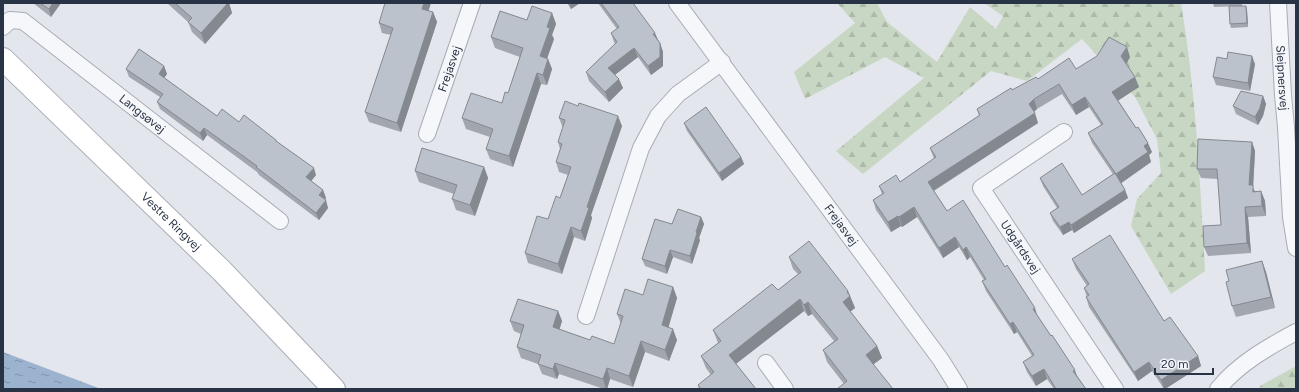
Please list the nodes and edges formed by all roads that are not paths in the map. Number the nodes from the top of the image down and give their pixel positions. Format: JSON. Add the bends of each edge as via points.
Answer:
{"nodes":[{"id":1,"x":472,"y":3,"type":"edge"},
{"id":2,"x":677,"y":3,"type":"edge"},
{"id":3,"x":1278,"y":3,"type":"edge"},
{"id":4,"x":3,"y":27,"type":"edge"},
{"id":5,"x":3,"y":59,"type":"edge"},
{"id":6,"x":722,"y":62,"type":"junction"},
{"id":7,"x":1064,"y":132,"type":"dead end"},
{"id":8,"x":427,"y":134,"type":"dead end"},
{"id":9,"x":280,"y":221,"type":"dead end"},
{"id":10,"x":1296,"y":248,"type":"edge"},
{"id":11,"x":586,"y":316,"type":"dead end"},
{"id":12,"x":1296,"y":332,"type":"edge"},
{"id":13,"x":766,"y":362,"type":"dead end"},
{"id":14,"x":334,"y":389,"type":"edge"},
{"id":15,"x":785,"y":389,"type":"edge"},
{"id":16,"x":959,"y":389,"type":"edge"},
{"id":17,"x":1115,"y":389,"type":"edge"},
{"id":18,"x":1218,"y":389,"type":"edge"}],
"edges":[{"from":1,"to":8,"type":"street","name":"Frejasvej"},
{"from":2,"to":6,"type":"street","name":"Frejasvej"},
{"from":3,"to":10,"type":"street","name":"Sleipnersvej","via":[[1291,217]]},
{"from":4,"to":9,"type":"street","name":"Langsøvej","via":[[10,20],[24,21]]},
{"from":5,"to":14,"type":"main road","name":"Vestre Ringvej","via":[[222,271]]},
{"from":6,"to":11,"type":"street","via":[[678,94],[658,116],[641,148]]},
{"from":6,"to":16,"type":"street","name":"Frejasvej","via":[[941,360]]},
{"from":7,"to":17,"type":"street","name":"Udgårdsvej","via":[[981,188]]},
{"from":12,"to":18,"type":"street","via":[[1266,348],[1226,378]]},
{"from":13,"to":15,"type":"street"}]}
